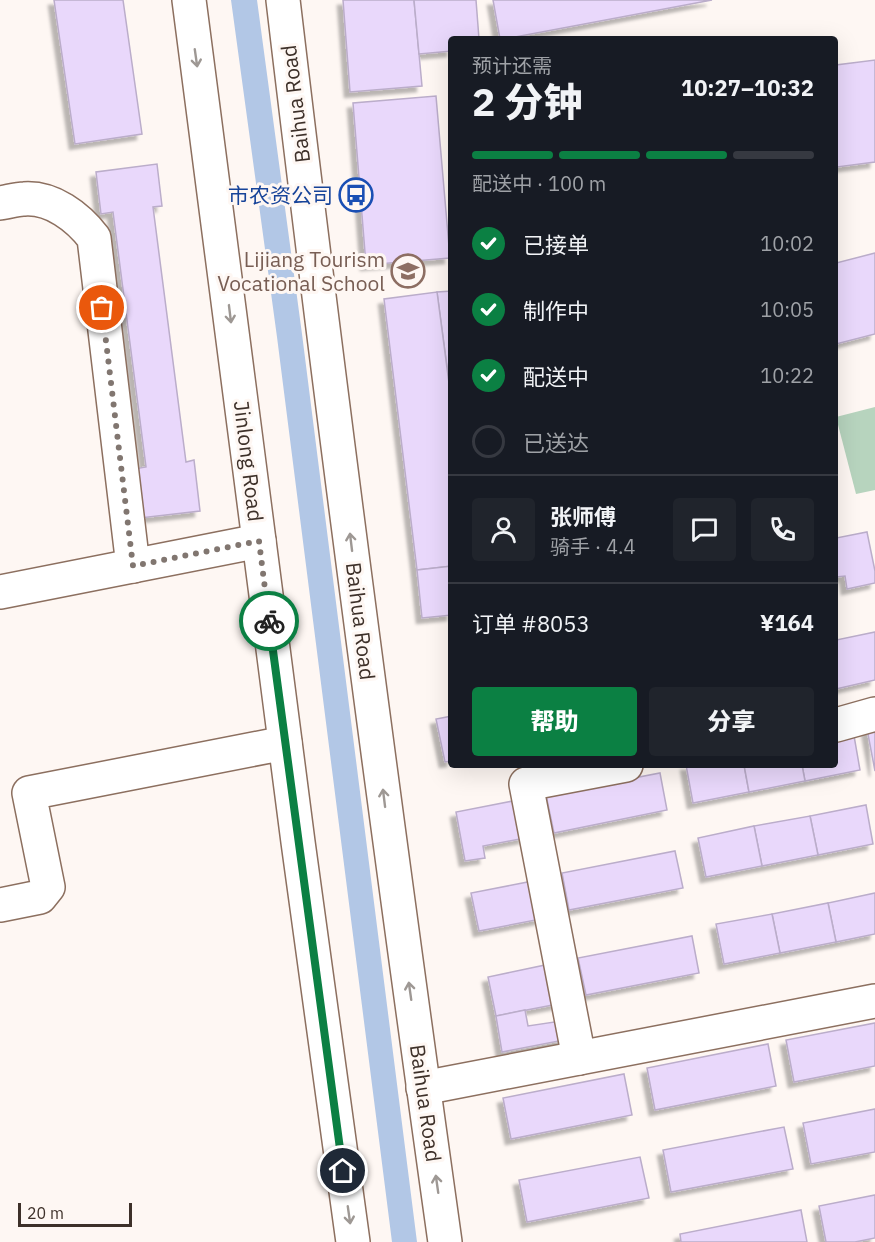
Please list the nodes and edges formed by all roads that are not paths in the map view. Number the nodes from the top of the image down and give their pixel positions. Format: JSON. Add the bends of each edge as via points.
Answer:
{"nodes":[{"id":1,"x":189,"y":0,"type":"edge"},
{"id":2,"x":283,"y":0,"type":"edge"},
{"id":3,"x":0,"y":203,"type":"edge"},
{"id":4,"x":259,"y":541,"type":"junction"},
{"id":5,"x":133,"y":566,"type":"junction"},
{"id":6,"x":0,"y":592,"type":"edge"},
{"id":7,"x":875,"y":714,"type":"edge"},
{"id":8,"x":838,"y":724,"type":"edge"},
{"id":9,"x":285,"y":743,"type":"junction"},
{"id":10,"x":610,"y":768,"type":"edge"},
{"id":11,"x":0,"y":905,"type":"edge"},
{"id":12,"x":875,"y":1001,"type":"edge"},
{"id":13,"x":579,"y":1058,"type":"junction"},
{"id":14,"x":423,"y":1088,"type":"junction"},
{"id":15,"x":353,"y":1242,"type":"edge"},
{"id":16,"x":445,"y":1242,"type":"edge"}],
"edges":[{"from":1,"to":4,"type":"main road","name":"Jinlong Road","one_way":true},
{"from":14,"to":2,"type":"main road","name":"Baihua Road","one_way":true},
{"from":3,"to":5,"type":"main road","via":[[25,198],[42,201],[84,225],[94,238]]},
{"from":4,"to":5,"type":"main road"},
{"from":4,"to":9,"type":"main road","name":"Jinlong Road"},
{"from":5,"to":6,"type":"main road"},
{"from":7,"to":8,"type":"main road"},
{"from":9,"to":11,"type":"main road","via":[[29,793],[48,887],[40,897]]},
{"from":9,"to":15,"type":"main road","name":"Jinlong Road","one_way":true},
{"from":10,"to":13,"type":"main road","via":[[526,784]]},
{"from":12,"to":13,"type":"main road"},
{"from":13,"to":14,"type":"main road"},
{"from":16,"to":14,"type":"main road","name":"Baihua Road","one_way":true}]}
